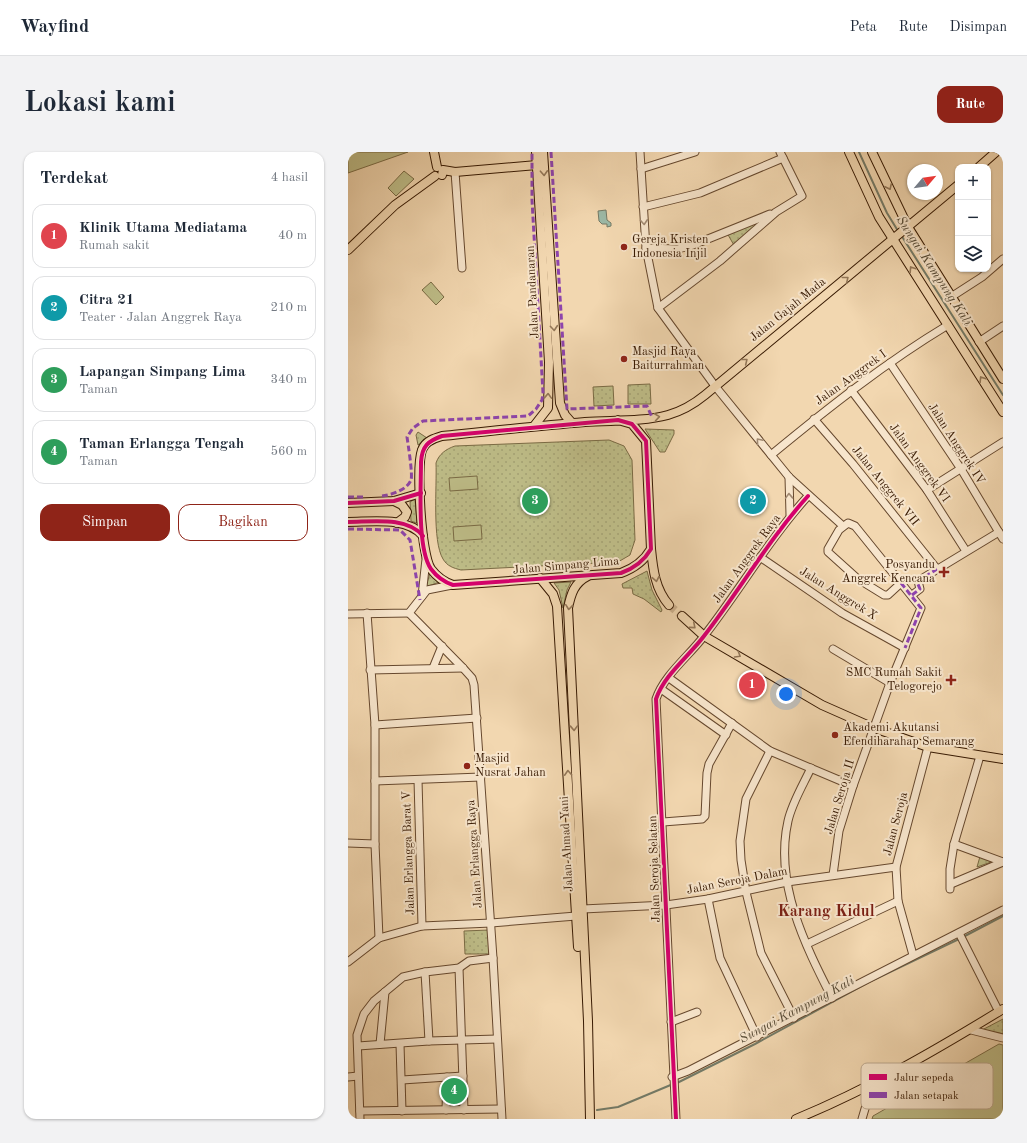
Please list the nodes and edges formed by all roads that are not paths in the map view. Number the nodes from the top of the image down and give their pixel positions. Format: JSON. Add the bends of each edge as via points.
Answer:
{"nodes":[{"id":1,"x":434,"y":152,"type":"edge"},
{"id":2,"x":536,"y":152,"type":"edge"},
{"id":3,"x":543,"y":152,"type":"edge"},
{"id":4,"x":640,"y":152,"type":"edge"},
{"id":5,"x":696,"y":152,"type":"edge"},
{"id":6,"x":850,"y":152,"type":"edge"},
{"id":7,"x":872,"y":152,"type":"edge"},
{"id":8,"x":996,"y":152,"type":"edge"},
{"id":9,"x":782,"y":155,"type":"edge"},
{"id":10,"x":537,"y":164,"type":"junction"},
{"id":11,"x":982,"y":164,"type":"edge"},
{"id":12,"x":641,"y":169,"type":"junction"},
{"id":13,"x":439,"y":172,"type":"junction"},
{"id":14,"x":455,"y":172,"type":"junction"},
{"id":15,"x":955,"y":188,"type":"edge"},
{"id":16,"x":643,"y":207,"type":"junction"},
{"id":17,"x":776,"y":212,"type":"junction"},
{"id":18,"x":908,"y":228,"type":"junction"},
{"id":19,"x":895,"y":239,"type":"junction"},
{"id":20,"x":646,"y":248,"type":"junction"},
{"id":21,"x":348,"y":250,"type":"edge"},
{"id":22,"x":1003,"y":259,"type":"edge"},
{"id":23,"x":462,"y":268,"type":"dead end"},
{"id":24,"x":951,"y":297,"type":"junction"},
{"id":25,"x":658,"y":308,"type":"junction"},
{"id":26,"x":948,"y":326,"type":"junction"},
{"id":27,"x":1003,"y":326,"type":"edge"},
{"id":28,"x":979,"y":342,"type":"junction"},
{"id":29,"x":890,"y":362,"type":"junction"},
{"id":30,"x":1003,"y":379,"type":"edge"},
{"id":31,"x":715,"y":386,"type":"junction"},
{"id":32,"x":851,"y":390,"type":"junction"},
{"id":33,"x":1003,"y":412,"type":"edge"},
{"id":34,"x":814,"y":419,"type":"junction"},
{"id":35,"x":618,"y":420,"type":"junction"},
{"id":36,"x":572,"y":423,"type":"junction"},
{"id":37,"x":534,"y":426,"type":"junction"},
{"id":38,"x":1003,"y":442,"type":"edge"},
{"id":39,"x":771,"y":455,"type":"junction"},
{"id":40,"x":961,"y":469,"type":"junction"},
{"id":41,"x":789,"y":476,"type":"junction"},
{"id":42,"x":927,"y":490,"type":"junction"},
{"id":43,"x":421,"y":493,"type":"junction"},
{"id":44,"x":808,"y":496,"type":"junction"},
{"id":45,"x":394,"y":501,"type":"junction"},
{"id":46,"x":348,"y":503,"type":"edge"},
{"id":47,"x":790,"y":515,"type":"junction"},
{"id":48,"x":348,"y":522,"type":"edge"},
{"id":49,"x":397,"y":523,"type":"junction"},
{"id":50,"x":843,"y":526,"type":"junction"},
{"id":51,"x":999,"y":532,"type":"junction"},
{"id":52,"x":423,"y":536,"type":"junction"},
{"id":53,"x":1003,"y":539,"type":"edge"},
{"id":54,"x":651,"y":549,"type":"junction"},
{"id":55,"x":966,"y":551,"type":"junction"},
{"id":56,"x":760,"y":557,"type":"junction"},
{"id":57,"x":426,"y":559,"type":"junction"},
{"id":58,"x":937,"y":569,"type":"junction"},
{"id":59,"x":588,"y":575,"type":"junction"},
{"id":60,"x":540,"y":578,"type":"junction"},
{"id":61,"x":901,"y":582,"type":"junction"},
{"id":62,"x":453,"y":585,"type":"junction"},
{"id":63,"x":912,"y":595,"type":"junction"},
{"id":64,"x":422,"y":596,"type":"junction"},
{"id":65,"x":669,"y":605,"type":"tunnel mouth"},
{"id":66,"x":367,"y":613,"type":"junction"},
{"id":67,"x":409,"y":613,"type":"junction"},
{"id":68,"x":348,"y":614,"type":"edge"},
{"id":69,"x":682,"y":616,"type":"tunnel mouth"},
{"id":70,"x":704,"y":636,"type":"junction"},
{"id":71,"x":442,"y":646,"type":"junction"},
{"id":72,"x":905,"y":648,"type":"junction"},
{"id":73,"x":833,"y":649,"type":"dead end"},
{"id":74,"x":434,"y":668,"type":"junction"},
{"id":75,"x":464,"y":668,"type":"junction"},
{"id":76,"x":370,"y":670,"type":"junction"},
{"id":77,"x":669,"y":678,"type":"junction"},
{"id":78,"x":890,"y":684,"type":"junction"},
{"id":79,"x":661,"y":689,"type":"junction"},
{"id":80,"x":477,"y":718,"type":"junction"},
{"id":81,"x":732,"y":723,"type":"junction"},
{"id":82,"x":375,"y":725,"type":"junction"},
{"id":83,"x":874,"y":728,"type":"junction"},
{"id":84,"x":726,"y":736,"type":"junction"},
{"id":85,"x":928,"y":747,"type":"junction"},
{"id":86,"x":770,"y":751,"type":"junction"},
{"id":87,"x":980,"y":756,"type":"junction"},
{"id":88,"x":1003,"y":759,"type":"edge"},
{"id":89,"x":811,"y":768,"type":"junction"},
{"id":90,"x":481,"y":777,"type":"junction"},
{"id":91,"x":418,"y":780,"type":"junction"},
{"id":92,"x":375,"y":781,"type":"junction"},
{"id":93,"x":853,"y":786,"type":"junction"},
{"id":94,"x":663,"y":822,"type":"junction"},
{"id":95,"x":348,"y":843,"type":"edge"},
{"id":96,"x":375,"y":844,"type":"junction"},
{"id":97,"x":954,"y":844,"type":"junction"},
{"id":98,"x":1003,"y":862,"type":"edge"},
{"id":99,"x":896,"y":867,"type":"junction"},
{"id":100,"x":833,"y":875,"type":"junction"},
{"id":101,"x":787,"y":882,"type":"junction"},
{"id":102,"x":746,"y":892,"type":"junction"},
{"id":103,"x":708,"y":899,"type":"junction"},
{"id":104,"x":898,"y":901,"type":"junction"},
{"id":105,"x":666,"y":905,"type":"junction"},
{"id":106,"x":583,"y":909,"type":"junction"},
{"id":107,"x":1003,"y":910,"type":"edge"},
{"id":108,"x":576,"y":916,"type":"junction"},
{"id":109,"x":491,"y":923,"type":"junction"},
{"id":110,"x":422,"y":926,"type":"junction"},
{"id":111,"x":958,"y":933,"type":"junction"},
{"id":112,"x":379,"y":938,"type":"junction"},
{"id":113,"x":807,"y":944,"type":"junction"},
{"id":114,"x":913,"y":955,"type":"junction"},
{"id":115,"x":493,"y":958,"type":"junction"},
{"id":116,"x":348,"y":962,"type":"edge"},
{"id":117,"x":459,"y":968,"type":"junction"},
{"id":118,"x":425,"y":972,"type":"junction"},
{"id":119,"x":385,"y":992,"type":"junction"},
{"id":120,"x":832,"y":998,"type":"junction"},
{"id":121,"x":1001,"y":1010,"type":"edge"},
{"id":122,"x":697,"y":1012,"type":"dead end"},
{"id":123,"x":794,"y":1018,"type":"junction"},
{"id":124,"x":671,"y":1022,"type":"junction"},
{"id":125,"x":971,"y":1030,"type":"junction"},
{"id":126,"x":757,"y":1037,"type":"junction"},
{"id":127,"x":1003,"y":1038,"type":"edge"},
{"id":128,"x":462,"y":1040,"type":"junction"},
{"id":129,"x":497,"y":1040,"type":"junction"},
{"id":130,"x":429,"y":1041,"type":"junction"},
{"id":131,"x":380,"y":1044,"type":"junction"},
{"id":132,"x":400,"y":1044,"type":"junction"},
{"id":133,"x":358,"y":1046,"type":"junction"},
{"id":134,"x":912,"y":1063,"type":"edge"},
{"id":135,"x":358,"y":1076,"type":"junction"},
{"id":136,"x":463,"y":1076,"type":"junction"},
{"id":137,"x":348,"y":1077,"type":"edge"},
{"id":138,"x":447,"y":1077,"type":"junction"},
{"id":139,"x":673,"y":1078,"type":"junction"},
{"id":140,"x":402,"y":1080,"type":"junction"},
{"id":141,"x":861,"y":1090,"type":"edge"},
{"id":142,"x":501,"y":1109,"type":"junction"},
{"id":143,"x":865,"y":1109,"type":"edge"},
{"id":144,"x":446,"y":1110,"type":"junction"},
{"id":145,"x":464,"y":1110,"type":"junction"},
{"id":146,"x":402,"y":1111,"type":"junction"},
{"id":147,"x":360,"y":1115,"type":"edge"},
{"id":148,"x":502,"y":1119,"type":"edge"},
{"id":149,"x":587,"y":1119,"type":"edge"},
{"id":150,"x":590,"y":1119,"type":"edge"},
{"id":151,"x":676,"y":1119,"type":"edge"},
{"id":152,"x":796,"y":1119,"type":"edge"},
{"id":153,"x":862,"y":1119,"type":"edge"}],
"edges":[{"from":1,"to":13,"type":"main road"},
{"from":2,"to":10,"type":"main road","name":"Jalan Pandanaran"},
{"from":3,"to":36,"type":"main road","name":"Jalan Pandanaran","one_way":true,"via":[[560,403]]},
{"from":4,"to":12,"type":"street"},
{"from":5,"to":12,"type":"street"},
{"from":6,"to":19,"type":"main road","via":[[879,217]]},
{"from":7,"to":18,"type":"main road","one_way":true},
{"from":8,"to":11,"type":"main road"},
{"from":9,"to":16,"type":"street","via":[[700,193]]},
{"from":9,"to":17,"type":"street","via":[[802,196]]},
{"from":10,"to":14,"type":"main road"},
{"from":37,"to":10,"type":"main road","name":"Jalan Pandanaran","one_way":true,"via":[[548,408],[549,362]]},
{"from":12,"to":16,"type":"street"},
{"from":13,"to":14,"type":"main road"},
{"from":13,"to":21,"type":"main road","via":[[395,205]]},
{"from":14,"to":23,"type":"street"},
{"from":15,"to":18,"type":"main road","name":"Jalan Gajah Mada"},
{"from":16,"to":20,"type":"street","one_way":true},
{"from":17,"to":20,"type":"street","via":[[693,245],[678,249]]},
{"from":17,"to":25,"type":"street","via":[[720,261]]},
{"from":18,"to":19,"type":"main road","name":"Jalan Gajah Mada"},
{"from":18,"to":24,"type":"main road"},
{"from":26,"to":19,"type":"main road","one_way":true},
{"from":31,"to":19,"type":"main road","name":"Jalan Gajah Mada","one_way":true},
{"from":20,"to":25,"type":"street"},
{"from":22,"to":24,"type":"street","via":[[982,277]]},
{"from":24,"to":28,"type":"main road"},
{"from":25,"to":31,"type":"street"},
{"from":26,"to":29,"type":"street","name":"Jalan Anggrek I"},
{"from":33,"to":26,"type":"main road","one_way":true},
{"from":27,"to":28,"type":"street"},
{"from":28,"to":30,"type":"main road"},
{"from":29,"to":32,"type":"street","name":"Jalan Anggrek I"},
{"from":29,"to":40,"type":"street","name":"Jalan Anggrek IV"},
{"from":35,"to":31,"type":"main road","name":"Jalan Gajah Mada","one_way":true,"via":[[657,417],[681,411],[694,404]]},
{"from":39,"to":31,"type":"street","one_way":true},
{"from":32,"to":34,"type":"street","name":"Jalan Anggrek I"},
{"from":32,"to":42,"type":"street","name":"Jalan Anggrek VI"},
{"from":34,"to":39,"type":"street","name":"Jalan Anggrek I"},
{"from":34,"to":58,"type":"street","name":"Jalan Anggrek VII"},
{"from":35,"to":36,"type":"main road"},
{"from":35,"to":54,"type":"main road","via":[[632,424],[646,441]]},
{"from":36,"to":37,"type":"main road"},
{"from":37,"to":43,"type":"main road","via":[[442,436],[430,441],[422,450]]},
{"from":38,"to":40,"type":"street"},
{"from":39,"to":41,"type":"street"},
{"from":40,"to":42,"type":"street"},
{"from":40,"to":51,"type":"street","name":"Jalan Anggrek IV"},
{"from":41,"to":44,"type":"street"},
{"from":47,"to":41,"type":"street","name":"Jalan Anggrek Raya","one_way":true},
{"from":42,"to":55,"type":"street","name":"Jalan Anggrek VI"},
{"from":43,"to":45,"type":"main road"},
{"from":43,"to":52,"type":"main road"},
{"from":44,"to":47,"type":"street","name":"Jalan Anggrek Raya"},
{"from":44,"to":50,"type":"street"},
{"from":45,"to":46,"type":"main road"},
{"from":45,"to":49,"type":"main road","via":[[402,505],[407,512],[406,517]]},
{"from":47,"to":56,"type":"street","name":"Jalan Anggrek Raya"},
{"from":48,"to":49,"type":"main road"},
{"from":49,"to":52,"type":"main road","via":[[418,530]]},
{"from":50,"to":61,"type":"street","via":[[848,523],[855,526]]},
{"from":50,"to":61,"type":"street","via":[[828,552],[858,579],[887,596]]},
{"from":51,"to":53,"type":"street","name":"Jalan Anggrek IV"},
{"from":51,"to":55,"type":"street"},
{"from":52,"to":57,"type":"main road"},
{"from":54,"to":59,"type":"main road","name":"Jalan Simpang Lima","via":[[645,559],[631,570]]},
{"from":54,"to":65,"type":"main road","one_way":true,"via":[[657,587]]},
{"from":55,"to":58,"type":"street"},
{"from":56,"to":70,"type":"street","name":"Jalan Anggrek Raya"},
{"from":56,"to":72,"type":"street","name":"Jalan Anggrek X","via":[[842,613]]},
{"from":57,"to":62,"type":"main road","via":[[438,577]]},
{"from":57,"to":64,"type":"street"},
{"from":58,"to":63,"type":"street","via":[[917,582],[920,589]]},
{"from":59,"to":60,"type":"main road","name":"Jalan Simpang Lima"},
{"from":59,"to":106,"type":"main road","name":"Jalan Ahmad Yani","one_way":true,"via":[[573,589],[568,608]]},
{"from":60,"to":62,"type":"main road","name":"Jalan Simpang Lima"},
{"from":108,"to":60,"type":"main road","name":"Jalan Ahmad Yani","one_way":true,"via":[[557,606],[553,594]]},
{"from":61,"to":63,"type":"street"},
{"from":62,"to":64,"type":"street","via":[[427,590]]},
{"from":63,"to":72,"type":"street","name":"Jalan Seroja II","via":[[921,608]]},
{"from":64,"to":67,"type":"street"},
{"from":66,"to":67,"type":"street"},
{"from":66,"to":68,"type":"street"},
{"from":66,"to":76,"type":"street"},
{"from":67,"to":71,"type":"street","name":"Jalan Erlangga Raya"},
{"from":69,"to":70,"type":"main road","one_way":true},
{"from":70,"to":77,"type":"street","name":"Jalan Seroja Selatan"},
{"from":70,"to":83,"type":"main road","one_way":true,"via":[[822,705]]},
{"from":71,"to":74,"type":"street"},
{"from":71,"to":75,"type":"street","name":"Jalan Erlangga Raya"},
{"from":72,"to":78,"type":"street","name":"Jalan Seroja II"},
{"from":73,"to":78,"type":"street"},
{"from":74,"to":75,"type":"street"},
{"from":74,"to":76,"type":"street"},
{"from":75,"to":80,"type":"street","name":"Jalan Erlangga Raya","via":[[473,681]]},
{"from":76,"to":82,"type":"street"},
{"from":77,"to":79,"type":"street","name":"Jalan Seroja Selatan"},
{"from":77,"to":81,"type":"street"},
{"from":78,"to":83,"type":"street","name":"Jalan Seroja II"},
{"from":79,"to":84,"type":"street"},
{"from":79,"to":94,"type":"street","name":"Jalan Seroja Selatan","via":[[656,703]]},
{"from":80,"to":82,"type":"street"},
{"from":80,"to":90,"type":"street","name":"Jalan Erlangga Raya"},
{"from":81,"to":84,"type":"street"},
{"from":81,"to":86,"type":"street"},
{"from":82,"to":92,"type":"street"},
{"from":83,"to":85,"type":"main road"},
{"from":83,"to":93,"type":"street","name":"Jalan Seroja II"},
{"from":84,"to":94,"type":"street","via":[[706,773],[705,816],[702,819]]},
{"from":85,"to":87,"type":"main road"},
{"from":85,"to":99,"type":"street","name":"Jalan Seroja"},
{"from":86,"to":89,"type":"street"},
{"from":86,"to":102,"type":"street","via":[[746,799],[742,819],[740,841]]},
{"from":87,"to":88,"type":"main road"},
{"from":87,"to":97,"type":"street"},
{"from":89,"to":93,"type":"street"},
{"from":89,"to":101,"type":"street","via":[[791,809],[788,821],[784,852]]},
{"from":90,"to":91,"type":"street"},
{"from":90,"to":109,"type":"street","name":"Jalan Erlangga Raya"},
{"from":91,"to":92,"type":"street"},
{"from":91,"to":110,"type":"street","name":"Jalan Erlangga Barat V"},
{"from":92,"to":96,"type":"street"},
{"from":93,"to":100,"type":"street","name":"Jalan Seroja II","via":[[839,831]]},
{"from":94,"to":105,"type":"street","name":"Jalan Seroja Selatan"},
{"from":95,"to":96,"type":"street"},
{"from":96,"to":112,"type":"street"},
{"from":97,"to":98,"type":"street"},
{"from":97,"to":98,"type":"street","via":[[950,886]]},
{"from":99,"to":100,"type":"street","name":"Jalan Seroja Dalam"},
{"from":99,"to":104,"type":"street","name":"Jalan Seroja"},
{"from":100,"to":101,"type":"street","name":"Jalan Seroja Dalam"},
{"from":101,"to":102,"type":"street","name":"Jalan Seroja Dalam"},
{"from":101,"to":113,"type":"street","via":[[800,930]]},
{"from":102,"to":103,"type":"street","name":"Jalan Seroja Dalam"},
{"from":102,"to":123,"type":"street","via":[[765,963]]},
{"from":103,"to":105,"type":"street","name":"Jalan Seroja Dalam"},
{"from":103,"to":126,"type":"street","via":[[720,958]]},
{"from":104,"to":113,"type":"street"},
{"from":104,"to":114,"type":"street","name":"Jalan Seroja"},
{"from":105,"to":106,"type":"street","name":"Jalan Seroja Dalam"},
{"from":105,"to":124,"type":"street","name":"Jalan Seroja Selatan"},
{"from":106,"to":150,"type":"main road","name":"Jalan Ahmad Yani"},
{"from":107,"to":111,"type":"street"},
{"from":108,"to":109,"type":"street"},
{"from":108,"to":149,"type":"main road","name":"Jalan Ahmad Yani"},
{"from":109,"to":110,"type":"street"},
{"from":109,"to":115,"type":"street","name":"Jalan Erlangga Raya"},
{"from":110,"to":112,"type":"street"},
{"from":111,"to":114,"type":"street"},
{"from":111,"to":121,"type":"street"},
{"from":112,"to":116,"type":"street"},
{"from":113,"to":120,"type":"street"},
{"from":114,"to":120,"type":"street"},
{"from":115,"to":117,"type":"street","via":[[469,961]]},
{"from":115,"to":129,"type":"street","name":"Jalan Erlangga Raya"},
{"from":117,"to":118,"type":"street"},
{"from":117,"to":128,"type":"street"},
{"from":118,"to":119,"type":"street","via":[[403,977]]},
{"from":118,"to":130,"type":"street"},
{"from":119,"to":131,"type":"street"},
{"from":119,"to":133,"type":"street","via":[[364,1014],[358,1035]]},
{"from":120,"to":123,"type":"street"},
{"from":121,"to":125,"type":"main road"},
{"from":122,"to":124,"type":"street"},
{"from":123,"to":126,"type":"street"},
{"from":124,"to":139,"type":"street","name":"Jalan Seroja Selatan"},
{"from":125,"to":127,"type":"street"},
{"from":125,"to":134,"type":"main road"},
{"from":126,"to":139,"type":"street"},
{"from":128,"to":129,"type":"street"},
{"from":128,"to":130,"type":"street"},
{"from":128,"to":136,"type":"street"},
{"from":129,"to":142,"type":"street","name":"Jalan Erlangga Raya"},
{"from":130,"to":132,"type":"street"},
{"from":131,"to":132,"type":"street"},
{"from":131,"to":133,"type":"street"},
{"from":132,"to":140,"type":"street"},
{"from":133,"to":135,"type":"street"},
{"from":135,"to":137,"type":"street"},
{"from":135,"to":147,"type":"street"},
{"from":136,"to":138,"type":"street"},
{"from":136,"to":145,"type":"street"},
{"from":138,"to":140,"type":"street"},
{"from":138,"to":144,"type":"street"},
{"from":139,"to":151,"type":"street","name":"Jalan Seroja Selatan"},
{"from":140,"to":146,"type":"street"},
{"from":141,"to":152,"type":"main road"},
{"from":142,"to":145,"type":"street"},
{"from":142,"to":148,"type":"street","name":"Jalan Erlangga Raya"},
{"from":143,"to":153,"type":"street"},
{"from":144,"to":145,"type":"street"},
{"from":144,"to":146,"type":"street"},
{"from":146,"to":147,"type":"street"}]}
